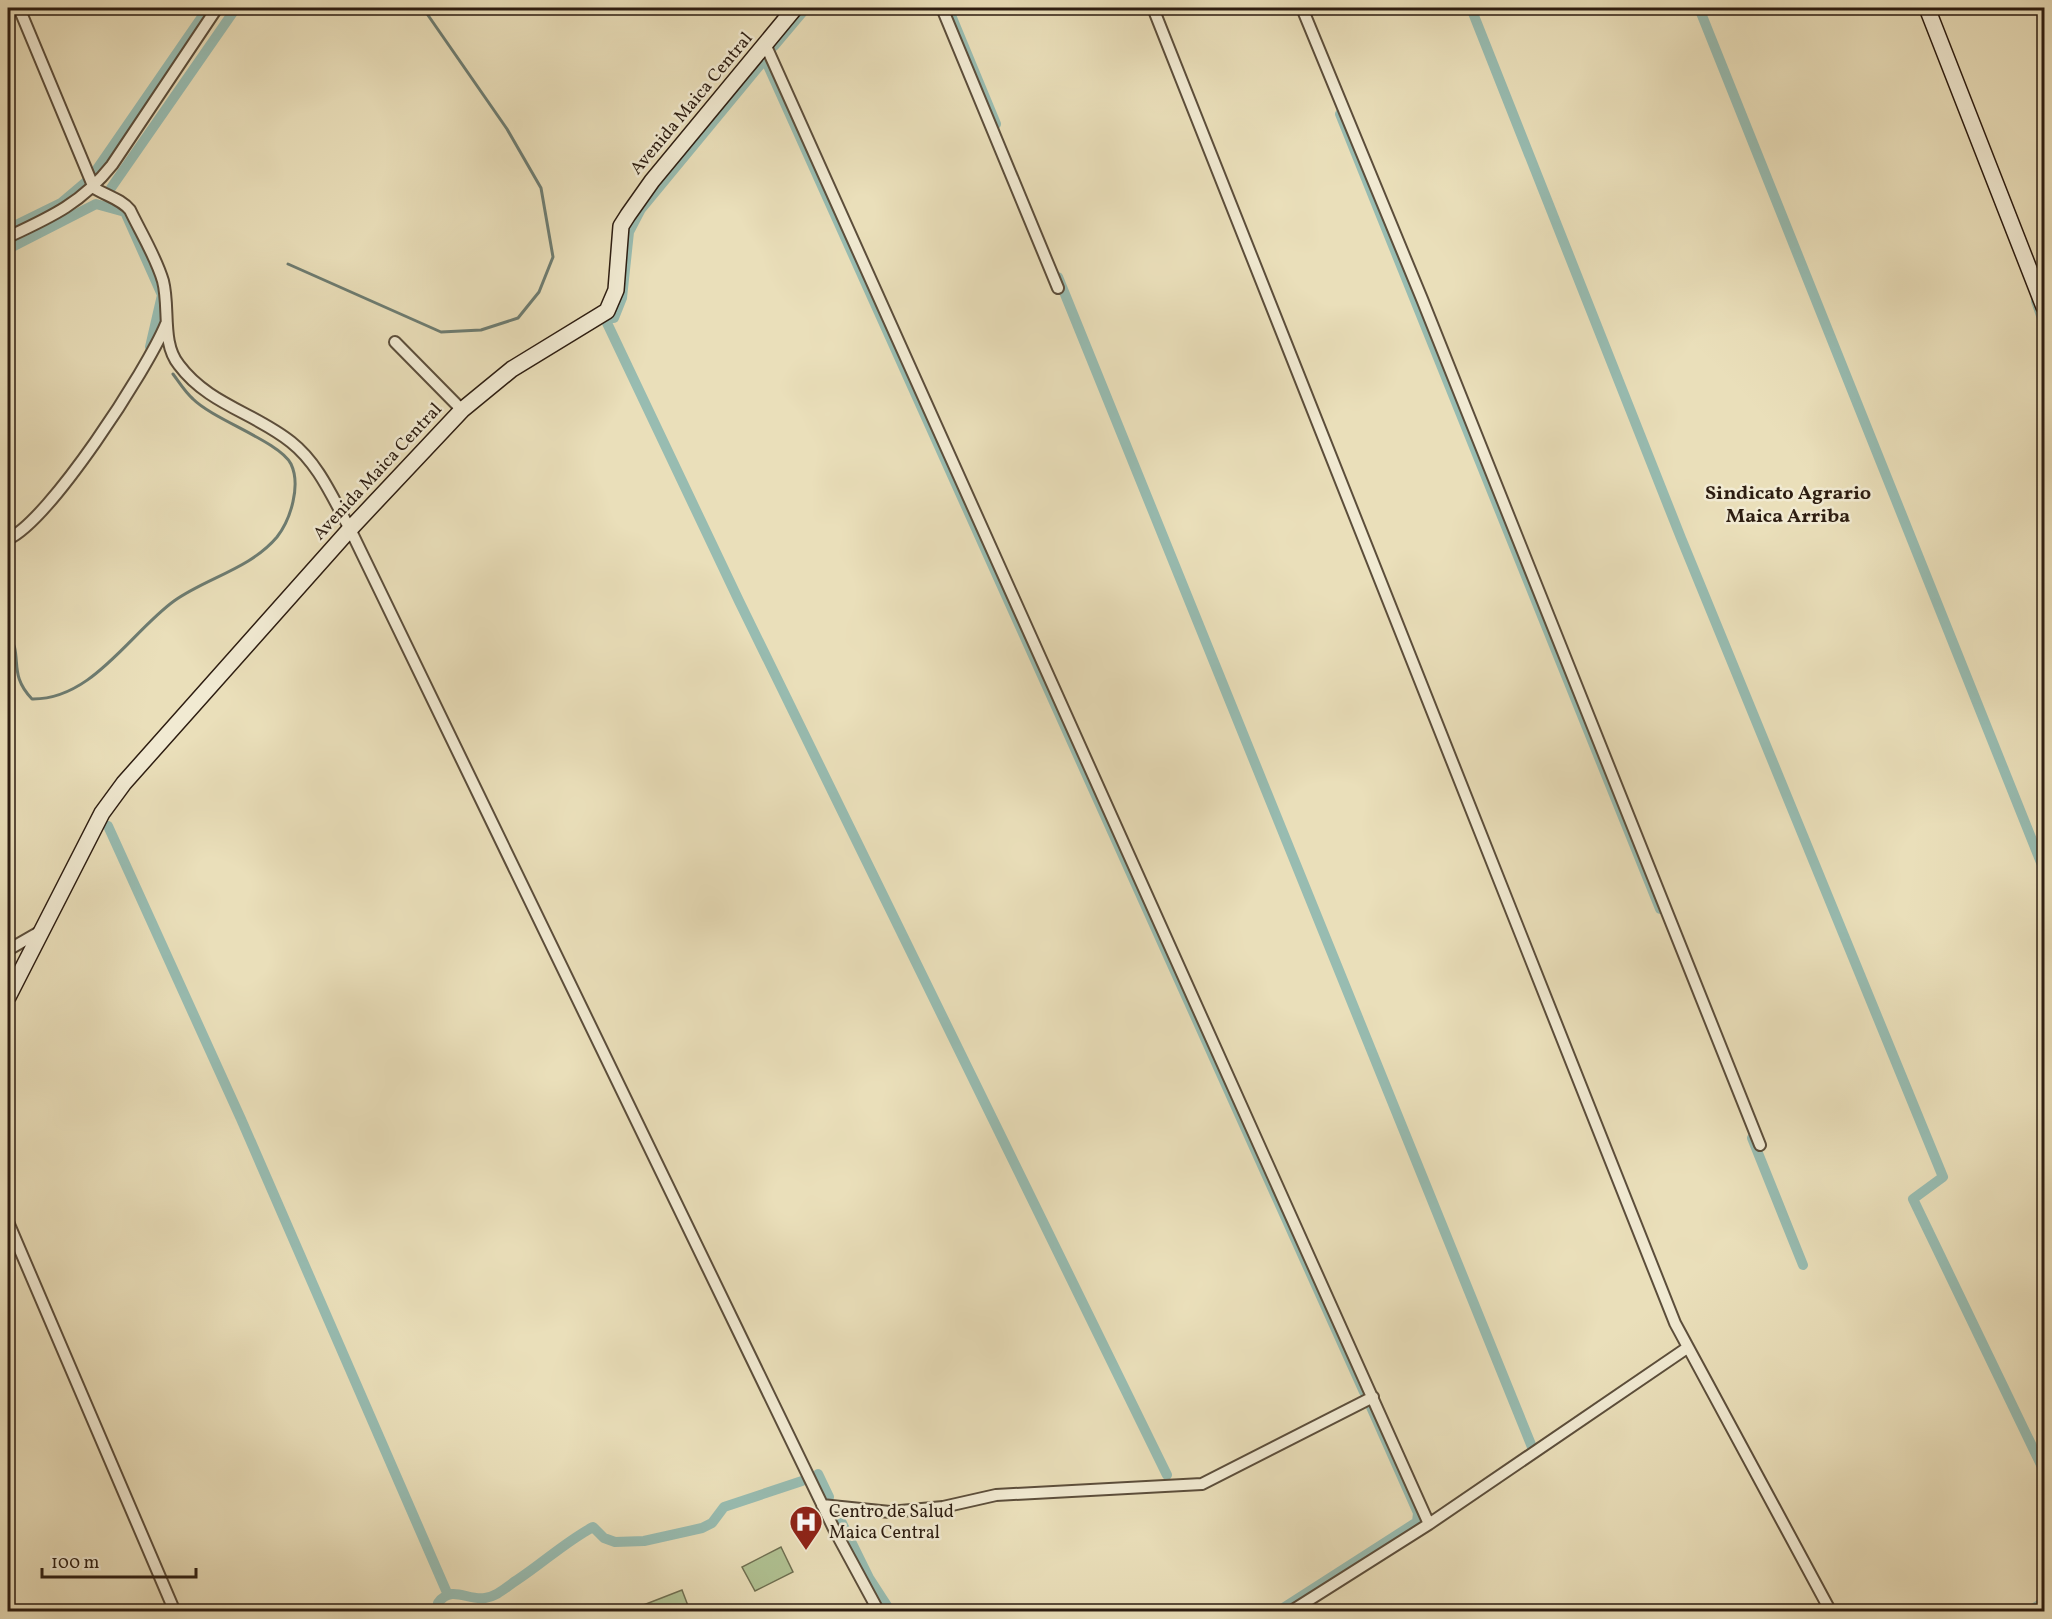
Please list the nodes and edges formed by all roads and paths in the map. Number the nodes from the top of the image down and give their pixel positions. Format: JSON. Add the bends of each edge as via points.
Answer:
{"nodes":[{"id":1,"x":19,"y":8,"type":"edge"},
{"id":2,"x":217,"y":8,"type":"edge"},
{"id":3,"x":795,"y":8,"type":"edge"},
{"id":4,"x":942,"y":8,"type":"edge"},
{"id":5,"x":1154,"y":8,"type":"edge"},
{"id":6,"x":1302,"y":8,"type":"edge"},
{"id":7,"x":1927,"y":8,"type":"edge"},
{"id":8,"x":766,"y":46,"type":"junction"},
{"id":9,"x":94,"y":188,"type":"junction"},
{"id":10,"x":8,"y":237,"type":"edge"},
{"id":11,"x":1058,"y":288,"type":"dead end"},
{"id":12,"x":2044,"y":307,"type":"edge"},
{"id":13,"x":167,"y":322,"type":"junction"},
{"id":14,"x":395,"y":342,"type":"dead end"},
{"id":15,"x":462,"y":410,"type":"junction"},
{"id":16,"x":350,"y":529,"type":"junction"},
{"id":17,"x":8,"y":539,"type":"edge"},
{"id":18,"x":41,"y":931,"type":"junction"},
{"id":19,"x":8,"y":950,"type":"edge"},
{"id":20,"x":8,"y":997,"type":"edge"},
{"id":21,"x":1760,"y":1145,"type":"dead end"},
{"id":22,"x":8,"y":1222,"type":"edge"},
{"id":23,"x":1687,"y":1348,"type":"junction"},
{"id":24,"x":1373,"y":1397,"type":"junction"},
{"id":25,"x":822,"y":1505,"type":"junction"},
{"id":26,"x":1429,"y":1524,"type":"junction"},
{"id":27,"x":175,"y":1611,"type":"edge"},
{"id":28,"x":876,"y":1611,"type":"edge"},
{"id":29,"x":1290,"y":1611,"type":"edge"},
{"id":30,"x":1831,"y":1611,"type":"edge"}],
"edges":[{"from":1,"to":9,"type":"street"},
{"from":2,"to":9,"type":"street"},
{"from":3,"to":8,"type":"street","name":"Avenida Maica Central"},
{"from":4,"to":11,"type":"street"},
{"from":5,"to":23,"type":"street","via":[[1570,1065]]},
{"from":6,"to":21,"type":"street"},
{"from":7,"to":12,"type":"street"},
{"from":8,"to":15,"type":"street","name":"Avenida Maica Central","via":[[652,181],[621,226],[616,290],[607,311],[512,369]]},
{"from":8,"to":24,"type":"street"},
{"from":9,"to":10,"type":"street","via":[[52,216]]},
{"from":9,"to":13,"type":"street","via":[[123,201],[130,210],[162,278]]},
{"from":13,"to":16,"type":"street","via":[[170,349],[187,376],[225,405],[293,443],[313,464]]},
{"from":13,"to":17,"type":"street","via":[[157,348],[94,443],[28,524]]},
{"from":14,"to":15,"type":"street"},
{"from":15,"to":16,"type":"street","name":"Avenida Maica Central"},
{"from":16,"to":18,"type":"street","name":"Avenida Maica Central","via":[[111,800]]},
{"from":16,"to":25,"type":"street"},
{"from":18,"to":19,"type":"street"},
{"from":18,"to":20,"type":"street","name":"Avenida Maica Central"},
{"from":22,"to":27,"type":"street"},
{"from":23,"to":26,"type":"street"},
{"from":23,"to":30,"type":"street"},
{"from":24,"to":25,"type":"street","via":[[1202,1484],[996,1495],[944,1507],[890,1512]]},
{"from":24,"to":26,"type":"street"},
{"from":25,"to":28,"type":"street"},
{"from":26,"to":29,"type":"street"}]}
